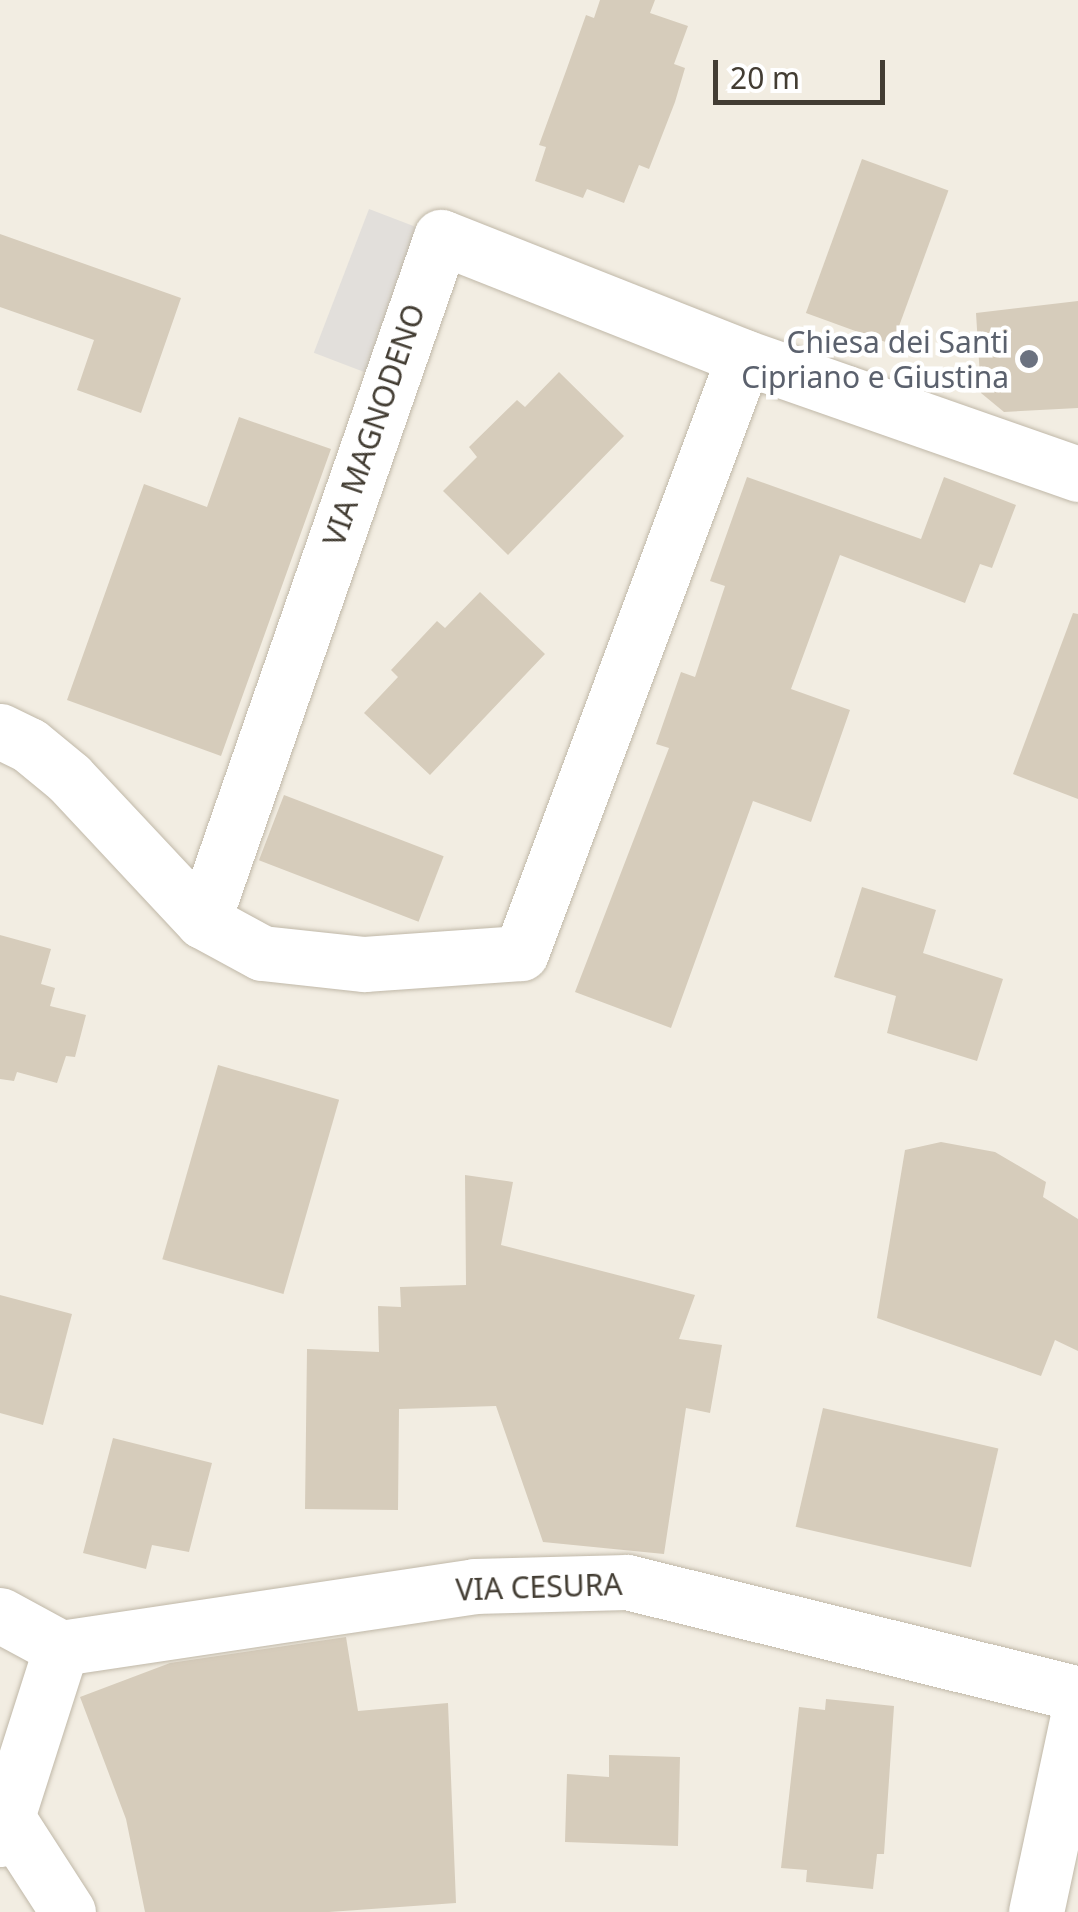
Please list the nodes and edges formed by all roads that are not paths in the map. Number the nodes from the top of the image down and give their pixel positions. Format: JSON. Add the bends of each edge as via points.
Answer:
{"nodes":[{"id":1,"x":744,"y":357,"type":"junction"},
{"id":2,"x":1078,"y":474,"type":"edge"},
{"id":3,"x":0,"y":731,"type":"edge"},
{"id":4,"x":203,"y":922,"type":"junction"},
{"id":5,"x":0,"y":1616,"type":"edge"},
{"id":6,"x":61,"y":1648,"type":"junction"},
{"id":7,"x":1078,"y":1694,"type":"edge"},
{"id":8,"x":1078,"y":1716,"type":"edge"},
{"id":9,"x":5,"y":1830,"type":"edge"},
{"id":10,"x":68,"y":1912,"type":"edge"},
{"id":11,"x":1036,"y":1912,"type":"edge"}],
"edges":[{"from":1,"to":2,"type":"street","name":"VIA MAGNODENO"},
{"from":1,"to":4,"type":"street","via":[[522,954],[364,964],[262,953]]},
{"from":1,"to":4,"type":"street","name":"VIA MAGNODENO","via":[[442,237]]},
{"from":3,"to":4,"type":"street","via":[[30,745],[69,778]]},
{"from":5,"to":6,"type":"street"},
{"from":6,"to":7,"type":"street","name":"VIA CESURA","via":[[474,1586],[627,1582]]},
{"from":6,"to":9,"type":"street"},
{"from":8,"to":11,"type":"street"},
{"from":9,"to":10,"type":"street"}]}
